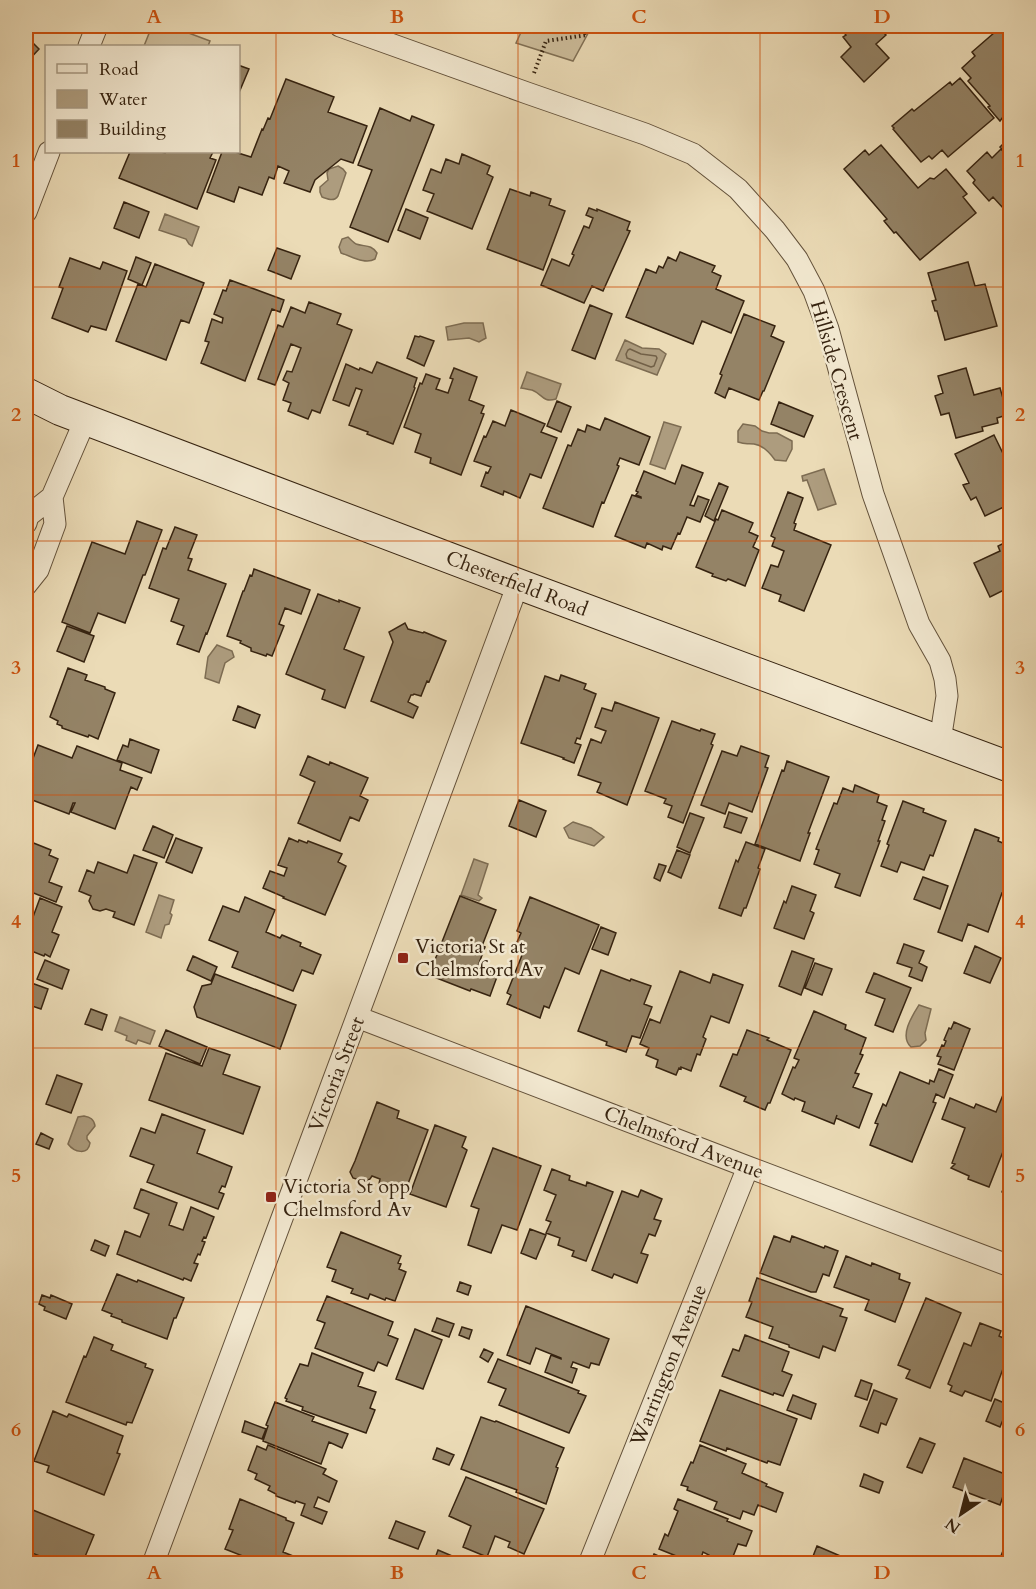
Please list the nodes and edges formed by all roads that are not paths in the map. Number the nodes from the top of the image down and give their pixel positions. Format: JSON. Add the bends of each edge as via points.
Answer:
{"nodes":[{"id":1,"x":98,"y":26,"type":"edge"},
{"id":2,"x":340,"y":26,"type":"edge"},
{"id":3,"x":89,"y":45,"type":"edge"},
{"id":4,"x":49,"y":153,"type":"edge"},
{"id":5,"x":26,"y":212,"type":"edge"},
{"id":6,"x":26,"y":393,"type":"edge"},
{"id":7,"x":86,"y":418,"type":"junction"},
{"id":8,"x":52,"y":497,"type":"junction"},
{"id":9,"x":26,"y":523,"type":"edge"},
{"id":10,"x":518,"y":584,"type":"junction"},
{"id":11,"x":26,"y":585,"type":"edge"},
{"id":12,"x":940,"y":741,"type":"junction"},
{"id":13,"x":1011,"y":767,"type":"edge"},
{"id":14,"x":357,"y":1017,"type":"junction"},
{"id":15,"x":748,"y":1167,"type":"junction"},
{"id":16,"x":1011,"y":1266,"type":"edge"},
{"id":17,"x":153,"y":1563,"type":"edge"},
{"id":18,"x":589,"y":1563,"type":"edge"}],
"edges":[{"from":1,"to":3,"type":"street"},
{"from":2,"to":12,"type":"street","name":"Hillside Crescent","via":[[693,154],[738,189],[776,230],[814,291],[873,494],[919,624],[936,652],[945,679]]},
{"from":4,"to":5,"type":"street"},
{"from":6,"to":7,"type":"street","name":"Chesterfield Road"},
{"from":7,"to":8,"type":"street"},
{"from":7,"to":10,"type":"street","name":"Chesterfield Road"},
{"from":8,"to":9,"type":"street","via":[[28,516]]},
{"from":8,"to":11,"type":"street","via":[[55,524],[39,570]]},
{"from":10,"to":12,"type":"street","name":"Chesterfield Road"},
{"from":10,"to":14,"type":"street","name":"Victoria Street"},
{"from":12,"to":13,"type":"street","name":"Chesterfield Road"},
{"from":14,"to":15,"type":"street","name":"Chelmsford Avenue"},
{"from":14,"to":17,"type":"street","name":"Victoria Street"},
{"from":15,"to":16,"type":"street","name":"Chelmsford Avenue"},
{"from":15,"to":18,"type":"street","name":"Warrington Avenue"}]}
